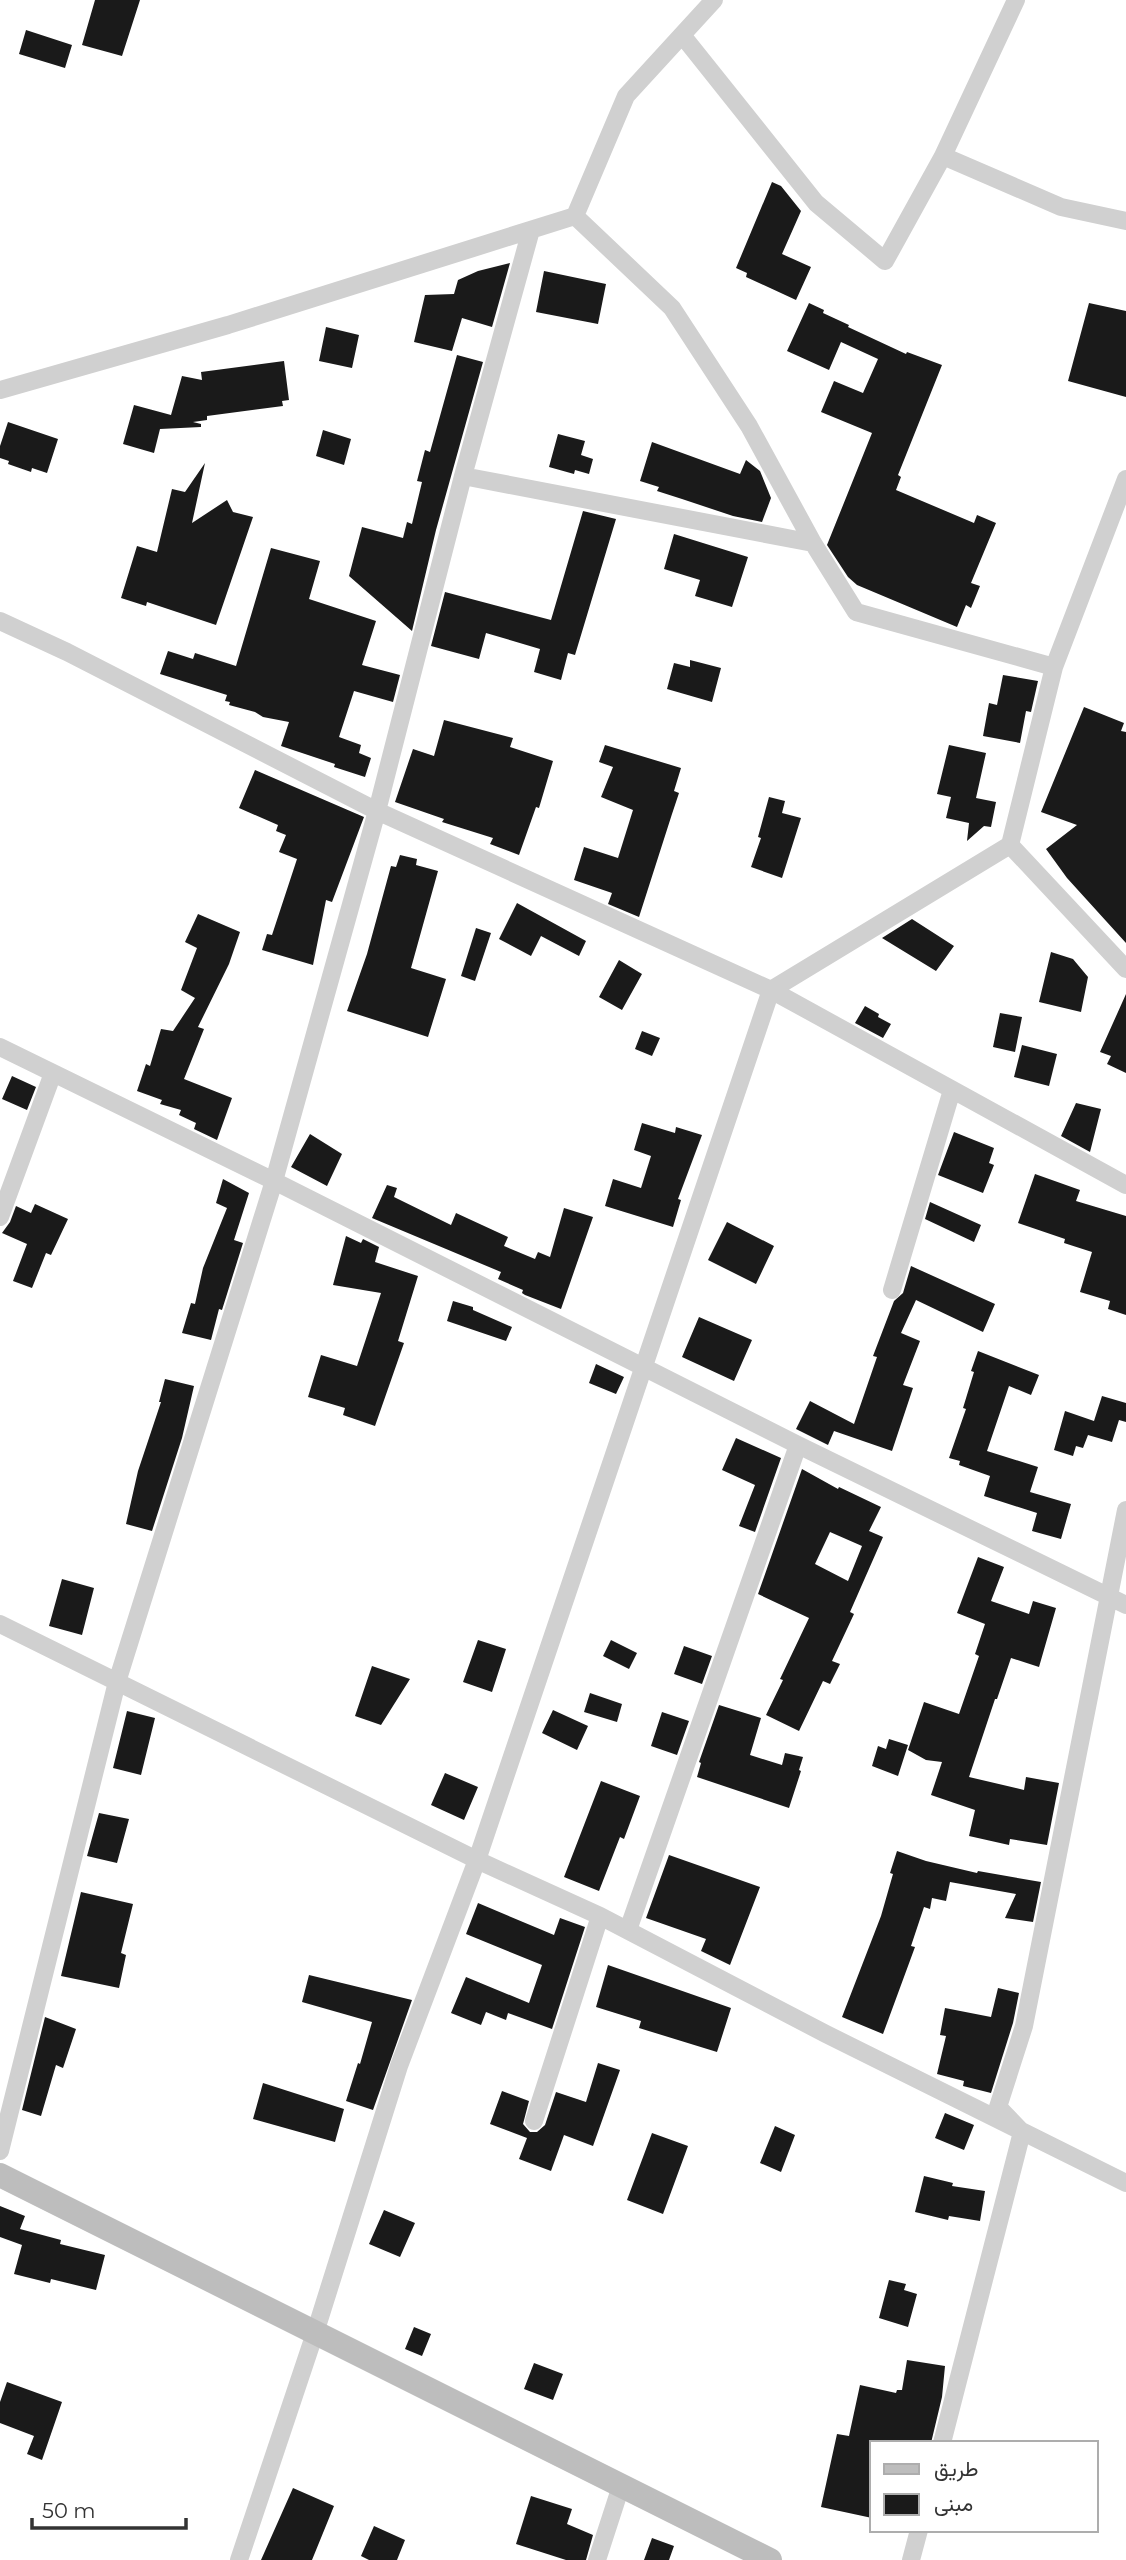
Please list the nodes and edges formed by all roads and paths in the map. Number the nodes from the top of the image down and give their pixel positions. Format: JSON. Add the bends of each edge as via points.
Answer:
{"nodes":[{"id":1,"x":714,"y":0,"type":"edge"},
{"id":2,"x":1016,"y":0,"type":"edge"},
{"id":3,"x":682,"y":35,"type":"junction"},
{"id":4,"x":943,"y":156,"type":"junction"},
{"id":5,"x":575,"y":216,"type":"junction"},
{"id":6,"x":1126,"y":221,"type":"edge"},
{"id":7,"x":531,"y":230,"type":"junction"},
{"id":8,"x":0,"y":390,"type":"edge"},
{"id":9,"x":463,"y":476,"type":"junction"},
{"id":10,"x":1126,"y":479,"type":"edge"},
{"id":11,"x":813,"y":543,"type":"junction"},
{"id":12,"x":0,"y":621,"type":"edge"},
{"id":13,"x":1054,"y":667,"type":"junction"},
{"id":14,"x":377,"y":811,"type":"junction"},
{"id":15,"x":1010,"y":845,"type":"junction"},
{"id":16,"x":1126,"y":969,"type":"edge"},
{"id":17,"x":771,"y":990,"type":"junction"},
{"id":18,"x":0,"y":1047,"type":"edge"},
{"id":19,"x":53,"y":1073,"type":"junction"},
{"id":20,"x":952,"y":1090,"type":"junction"},
{"id":21,"x":274,"y":1181,"type":"junction"},
{"id":22,"x":1126,"y":1185,"type":"edge"},
{"id":23,"x":0,"y":1217,"type":"edge"},
{"id":24,"x":892,"y":1290,"type":"dead end"},
{"id":25,"x":645,"y":1367,"type":"junction"},
{"id":26,"x":798,"y":1445,"type":"junction"},
{"id":27,"x":1126,"y":1510,"type":"edge"},
{"id":28,"x":1108,"y":1596,"type":"junction"},
{"id":29,"x":1126,"y":1605,"type":"edge"},
{"id":30,"x":0,"y":1624,"type":"edge"},
{"id":31,"x":117,"y":1682,"type":"junction"},
{"id":32,"x":477,"y":1860,"type":"junction"},
{"id":33,"x":600,"y":1916,"type":"junction"},
{"id":34,"x":628,"y":1930,"type":"junction"},
{"id":35,"x":534,"y":2120,"type":"dead end"},
{"id":36,"x":1021,"y":2132,"type":"junction"},
{"id":37,"x":0,"y":2151,"type":"edge"},
{"id":38,"x":0,"y":2175,"type":"edge"},
{"id":39,"x":1126,"y":2183,"type":"edge"},
{"id":40,"x":315,"y":2333,"type":"junction"},
{"id":41,"x":943,"y":2441,"type":"edge"},
{"id":42,"x":621,"y":2486,"type":"junction"},
{"id":43,"x":918,"y":2532,"type":"edge"},
{"id":44,"x":239,"y":2560,"type":"edge"},
{"id":45,"x":597,"y":2560,"type":"edge"},
{"id":46,"x":770,"y":2560,"type":"edge"},
{"id":47,"x":911,"y":2560,"type":"edge"}],
"edges":[{"from":1,"to":3,"type":"street"},
{"from":2,"to":4,"type":"street"},
{"from":3,"to":4,"type":"street","via":[[817,203],[885,261]]},
{"from":3,"to":5,"type":"street","via":[[626,96]]},
{"from":4,"to":6,"type":"street","via":[[1061,207]]},
{"from":5,"to":7,"type":"street"},
{"from":5,"to":11,"type":"street","via":[[672,307],[749,426]]},
{"from":7,"to":8,"type":"street","via":[[228,325]]},
{"from":7,"to":9,"type":"street"},
{"from":9,"to":11,"type":"street"},
{"from":9,"to":14,"type":"street"},
{"from":10,"to":13,"type":"street"},
{"from":11,"to":13,"type":"street","via":[[856,612]]},
{"from":12,"to":14,"type":"street"},
{"from":13,"to":15,"type":"street"},
{"from":14,"to":17,"type":"street"},
{"from":14,"to":21,"type":"street"},
{"from":15,"to":16,"type":"street"},
{"from":15,"to":17,"type":"street"},
{"from":17,"to":20,"type":"street"},
{"from":17,"to":25,"type":"street"},
{"from":18,"to":19,"type":"street"},
{"from":19,"to":21,"type":"street"},
{"from":19,"to":23,"type":"street"},
{"from":20,"to":22,"type":"street"},
{"from":20,"to":24,"type":"street"},
{"from":21,"to":25,"type":"street"},
{"from":21,"to":31,"type":"street"},
{"from":25,"to":26,"type":"street"},
{"from":25,"to":32,"type":"street"},
{"from":26,"to":28,"type":"street"},
{"from":26,"to":34,"type":"street"},
{"from":27,"to":28,"type":"street"},
{"from":28,"to":29,"type":"street"},
{"from":28,"to":36,"type":"street","via":[[1024,2026],[998,2107]]},
{"from":30,"to":31,"type":"street"},
{"from":31,"to":32,"type":"street"},
{"from":31,"to":37,"type":"street"},
{"from":32,"to":33,"type":"street"},
{"from":32,"to":40,"type":"street","via":[[399,2066]]},
{"from":33,"to":34,"type":"street"},
{"from":33,"to":35,"type":"street"},
{"from":34,"to":36,"type":"street"},
{"from":36,"to":39,"type":"street"},
{"from":36,"to":41,"type":"street"},
{"from":38,"to":40,"type":"main road"},
{"from":40,"to":42,"type":"main road"},
{"from":40,"to":44,"type":"street"},
{"from":42,"to":45,"type":"street"},
{"from":42,"to":46,"type":"main road"},
{"from":43,"to":47,"type":"street"}]}
